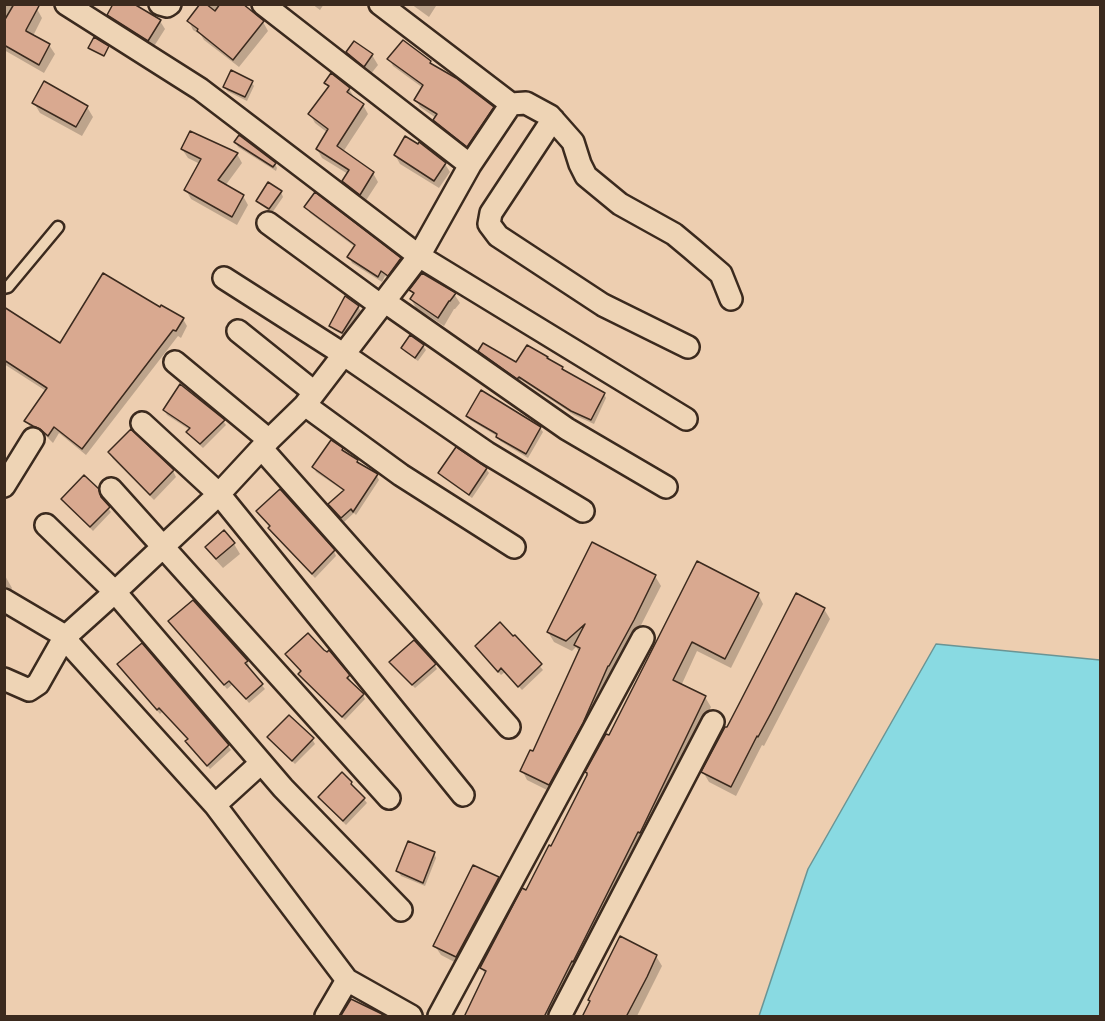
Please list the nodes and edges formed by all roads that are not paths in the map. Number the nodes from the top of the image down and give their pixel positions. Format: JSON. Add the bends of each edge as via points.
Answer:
{"nodes":[{"id":1,"x":66,"y":4,"type":"edge"},
{"id":2,"x":160,"y":4,"type":"edge"},
{"id":3,"x":170,"y":4,"type":"edge"},
{"id":4,"x":263,"y":4,"type":"edge"},
{"id":5,"x":380,"y":4,"type":"edge"},
{"id":6,"x":511,"y":104,"type":"junction"},
{"id":7,"x":553,"y":119,"type":"junction"},
{"id":8,"x":470,"y":165,"type":"junction"},
{"id":9,"x":268,"y":223,"type":"dead end"},
{"id":10,"x":58,"y":227,"type":"dead end"},
{"id":11,"x":419,"y":256,"type":"junction"},
{"id":12,"x":224,"y":278,"type":"dead end"},
{"id":13,"x":4,"y":288,"type":"edge"},
{"id":14,"x":730,"y":299,"type":"dead end"},
{"id":15,"x":382,"y":303,"type":"junction"},
{"id":16,"x":238,"y":331,"type":"dead end"},
{"id":17,"x":687,"y":346,"type":"dead end"},
{"id":18,"x":343,"y":354,"type":"junction"},
{"id":19,"x":175,"y":362,"type":"dead end"},
{"id":20,"x":309,"y":399,"type":"junction"},
{"id":21,"x":686,"y":419,"type":"dead end"},
{"id":22,"x":142,"y":423,"type":"dead end"},
{"id":23,"x":33,"y":439,"type":"dead end"},
{"id":24,"x":265,"y":444,"type":"junction"},
{"id":25,"x":4,"y":486,"type":"edge"},
{"id":26,"x":666,"y":487,"type":"dead end"},
{"id":27,"x":111,"y":489,"type":"dead end"},
{"id":28,"x":219,"y":494,"type":"junction"},
{"id":29,"x":583,"y":511,"type":"dead end"},
{"id":30,"x":46,"y":525,"type":"dead end"},
{"id":31,"x":163,"y":547,"type":"junction"},
{"id":32,"x":514,"y":547,"type":"dead end"},
{"id":33,"x":115,"y":592,"type":"junction"},
{"id":34,"x":4,"y":600,"type":"edge"},
{"id":35,"x":65,"y":637,"type":"junction"},
{"id":36,"x":643,"y":638,"type":"dead end"},
{"id":37,"x":4,"y":679,"type":"edge"},
{"id":38,"x":713,"y":722,"type":"dead end"},
{"id":39,"x":509,"y":727,"type":"dead end"},
{"id":40,"x":261,"y":763,"type":"junction"},
{"id":41,"x":463,"y":795,"type":"dead end"},
{"id":42,"x":389,"y":798,"type":"dead end"},
{"id":43,"x":215,"y":805,"type":"junction"},
{"id":44,"x":401,"y":910,"type":"dead end"},
{"id":45,"x":347,"y":980,"type":"junction"},
{"id":46,"x":326,"y":1017,"type":"edge"},
{"id":47,"x":411,"y":1017,"type":"edge"},
{"id":48,"x":439,"y":1017,"type":"edge"},
{"id":49,"x":560,"y":1017,"type":"edge"}],
"edges":[{"from":1,"to":11,"type":"street","via":[[200,89]]},
{"from":2,"to":3,"type":"street"},
{"from":4,"to":8,"type":"street"},
{"from":5,"to":6,"type":"street"},
{"from":6,"to":7,"type":"street","via":[[526,104]]},
{"from":6,"to":8,"type":"street"},
{"from":7,"to":14,"type":"street","via":[[573,142],[586,176],[620,204],[674,234],[692,249],[721,274]]},
{"from":7,"to":17,"type":"street","via":[[491,213],[489,224],[498,236],[603,305]]},
{"from":8,"to":11,"type":"street"},
{"from":9,"to":15,"type":"street"},
{"from":10,"to":13,"type":"lane"},
{"from":11,"to":15,"type":"street"},
{"from":11,"to":21,"type":"street"},
{"from":12,"to":18,"type":"street"},
{"from":15,"to":18,"type":"street"},
{"from":15,"to":26,"type":"street","via":[[567,429]]},
{"from":16,"to":20,"type":"street"},
{"from":18,"to":20,"type":"street"},
{"from":18,"to":29,"type":"street","via":[[487,453]]},
{"from":19,"to":24,"type":"street"},
{"from":20,"to":24,"type":"street"},
{"from":20,"to":32,"type":"street","via":[[401,475]]},
{"from":22,"to":28,"type":"street"},
{"from":23,"to":25,"type":"street"},
{"from":24,"to":28,"type":"street"},
{"from":24,"to":39,"type":"street"},
{"from":27,"to":31,"type":"street"},
{"from":28,"to":31,"type":"street"},
{"from":28,"to":41,"type":"street"},
{"from":30,"to":33,"type":"street"},
{"from":31,"to":33,"type":"street"},
{"from":31,"to":42,"type":"street"},
{"from":33,"to":35,"type":"street"},
{"from":33,"to":40,"type":"street"},
{"from":34,"to":35,"type":"street"},
{"from":35,"to":37,"type":"street","via":[[38,684],[28,690]]},
{"from":35,"to":43,"type":"street"},
{"from":36,"to":48,"type":"street"},
{"from":38,"to":49,"type":"street"},
{"from":40,"to":43,"type":"street"},
{"from":40,"to":44,"type":"street"},
{"from":43,"to":45,"type":"street"},
{"from":45,"to":46,"type":"street"},
{"from":45,"to":47,"type":"street"}]}
